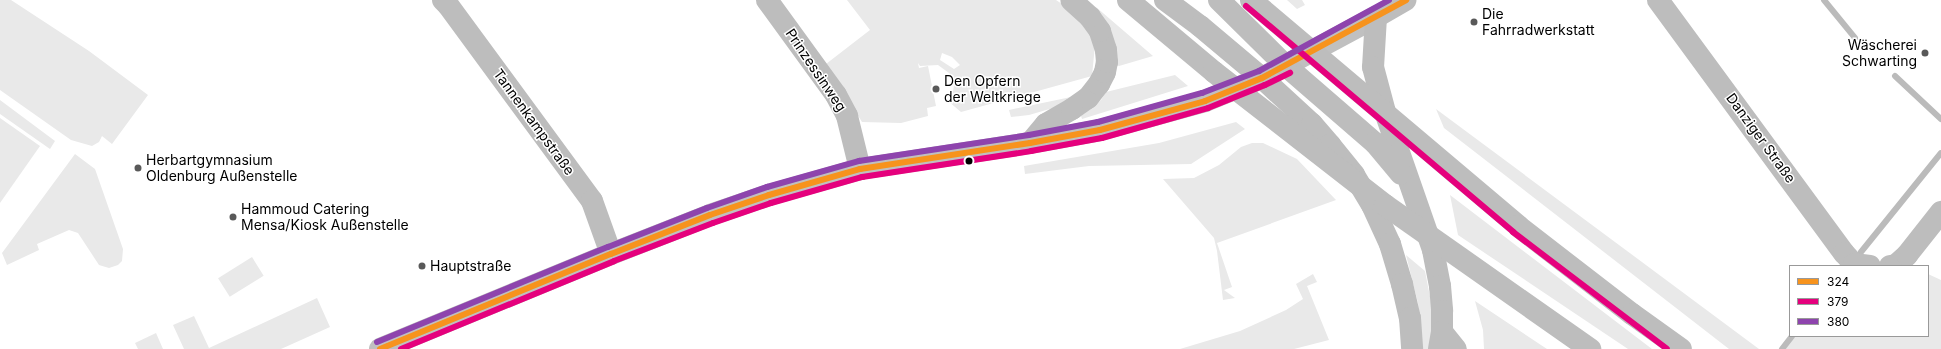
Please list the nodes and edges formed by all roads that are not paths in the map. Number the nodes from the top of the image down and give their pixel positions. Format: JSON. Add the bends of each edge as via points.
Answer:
{"nodes":[{"id":1,"x":443,"y":0,"type":"edge"},
{"id":2,"x":767,"y":0,"type":"edge"},
{"id":3,"x":1071,"y":0,"type":"edge"},
{"id":4,"x":1128,"y":0,"type":"edge"},
{"id":5,"x":1165,"y":0,"type":"edge"},
{"id":6,"x":1219,"y":0,"type":"edge"},
{"id":7,"x":1251,"y":0,"type":"edge"},
{"id":8,"x":1406,"y":0,"type":"edge"},
{"id":9,"x":1658,"y":0,"type":"edge"},
{"id":10,"x":1376,"y":17,"type":"junction"},
{"id":11,"x":1286,"y":66,"type":"junction"},
{"id":12,"x":1262,"y":78,"type":"junction"},
{"id":13,"x":1030,"y":143,"type":"junction"},
{"id":14,"x":860,"y":169,"type":"junction"},
{"id":15,"x":1408,"y":182,"type":"junction"},
{"id":16,"x":1941,"y":212,"type":"edge"},
{"id":17,"x":611,"y":254,"type":"junction"},
{"id":18,"x":1898,"y":262,"type":"edge"},
{"id":19,"x":1862,"y":265,"type":"edge"},
{"id":20,"x":1441,"y":340,"type":"edge"},
{"id":21,"x":380,"y":349,"type":"edge"},
{"id":22,"x":1412,"y":349,"type":"edge"},
{"id":23,"x":1456,"y":349,"type":"edge"},
{"id":24,"x":1590,"y":349,"type":"edge"},
{"id":25,"x":1681,"y":349,"type":"edge"}],
"edges":[{"from":1,"to":17,"type":"main road","name":"Tannenkampstraße","via":[[592,201]]},
{"from":2,"to":14,"type":"main road","name":"Prinzessinweg","via":[[836,95],[847,116]]},
{"from":3,"to":13,"type":"main road","via":[[1090,17],[1100,31],[1106,50],[1105,72],[1088,98],[1046,124]]},
{"from":4,"to":24,"type":"main road","via":[[1226,82],[1385,205]]},
{"from":5,"to":12,"type":"main road"},
{"from":6,"to":11,"type":"main road"},
{"from":7,"to":25,"type":"main road","via":[[1518,226]]},
{"from":8,"to":10,"type":"main road"},
{"from":9,"to":19,"type":"main road","name":"Danziger Straße","via":[[1844,253],[1854,264]]},
{"from":10,"to":11,"type":"main road"},
{"from":10,"to":15,"type":"main road","via":[[1373,68]]},
{"from":11,"to":12,"type":"main road"},
{"from":11,"to":15,"type":"main road","via":[[1375,143]]},
{"from":12,"to":13,"type":"main road","via":[[1205,101],[1166,113],[1100,130]]},
{"from":12,"to":22,"type":"main road","via":[[1312,124],[1354,175],[1372,205],[1390,244],[1402,284],[1410,318]]},
{"from":13,"to":14,"type":"main road"},
{"from":14,"to":17,"type":"main road","via":[[710,215]]},
{"from":15,"to":20,"type":"main road","via":[[1433,250],[1440,286]]},
{"from":16,"to":18,"type":"main road"},
{"from":17,"to":21,"type":"main road"},
{"from":20,"to":23,"type":"main road"}]}
